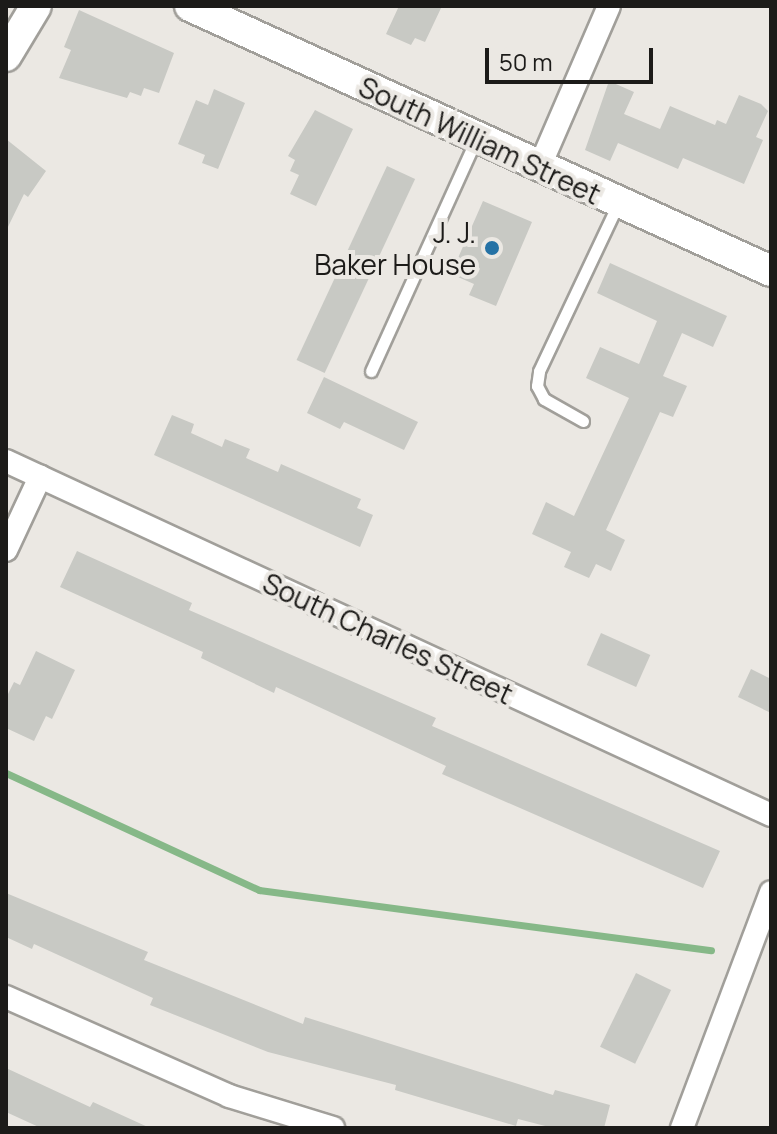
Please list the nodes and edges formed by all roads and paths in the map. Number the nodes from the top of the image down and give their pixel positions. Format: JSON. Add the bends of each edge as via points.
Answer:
{"nodes":[{"id":1,"x":36,"y":6,"type":"edge"},
{"id":2,"x":190,"y":6,"type":"edge"},
{"id":3,"x":609,"y":6,"type":"edge"},
{"id":4,"x":6,"y":56,"type":"edge"},
{"id":5,"x":476,"y":139,"type":"junction"},
{"id":6,"x":539,"y":168,"type":"junction"},
{"id":7,"x":618,"y":203,"type":"junction"},
{"id":8,"x":771,"y":271,"type":"edge"},
{"id":9,"x":371,"y":371,"type":"dead end"},
{"id":10,"x":583,"y":421,"type":"dead end"},
{"id":11,"x":6,"y":461,"type":"edge"},
{"id":12,"x":40,"y":477,"type":"junction"},
{"id":13,"x":6,"y":550,"type":"edge"},
{"id":14,"x":771,"y":815,"type":"edge"},
{"id":15,"x":771,"y":892,"type":"edge"},
{"id":16,"x":6,"y":997,"type":"edge"},
{"id":17,"x":333,"y":1128,"type":"edge"},
{"id":18,"x":682,"y":1128,"type":"edge"}],
"edges":[{"from":1,"to":4,"type":"street"},
{"from":2,"to":5,"type":"street","name":"South William Street"},
{"from":3,"to":6,"type":"street"},
{"from":5,"to":6,"type":"street","name":"South William Street"},
{"from":5,"to":9,"type":"lane"},
{"from":6,"to":7,"type":"street","name":"South William Street"},
{"from":7,"to":8,"type":"street","name":"South William Street"},
{"from":7,"to":10,"type":"lane","via":[[539,371],[537,386],[544,399]]},
{"from":11,"to":12,"type":"street","name":"South Charles Street"},
{"from":12,"to":13,"type":"street"},
{"from":12,"to":14,"type":"street","name":"South Charles Street"},
{"from":15,"to":18,"type":"street"},
{"from":16,"to":17,"type":"street","via":[[229,1096]]}]}
